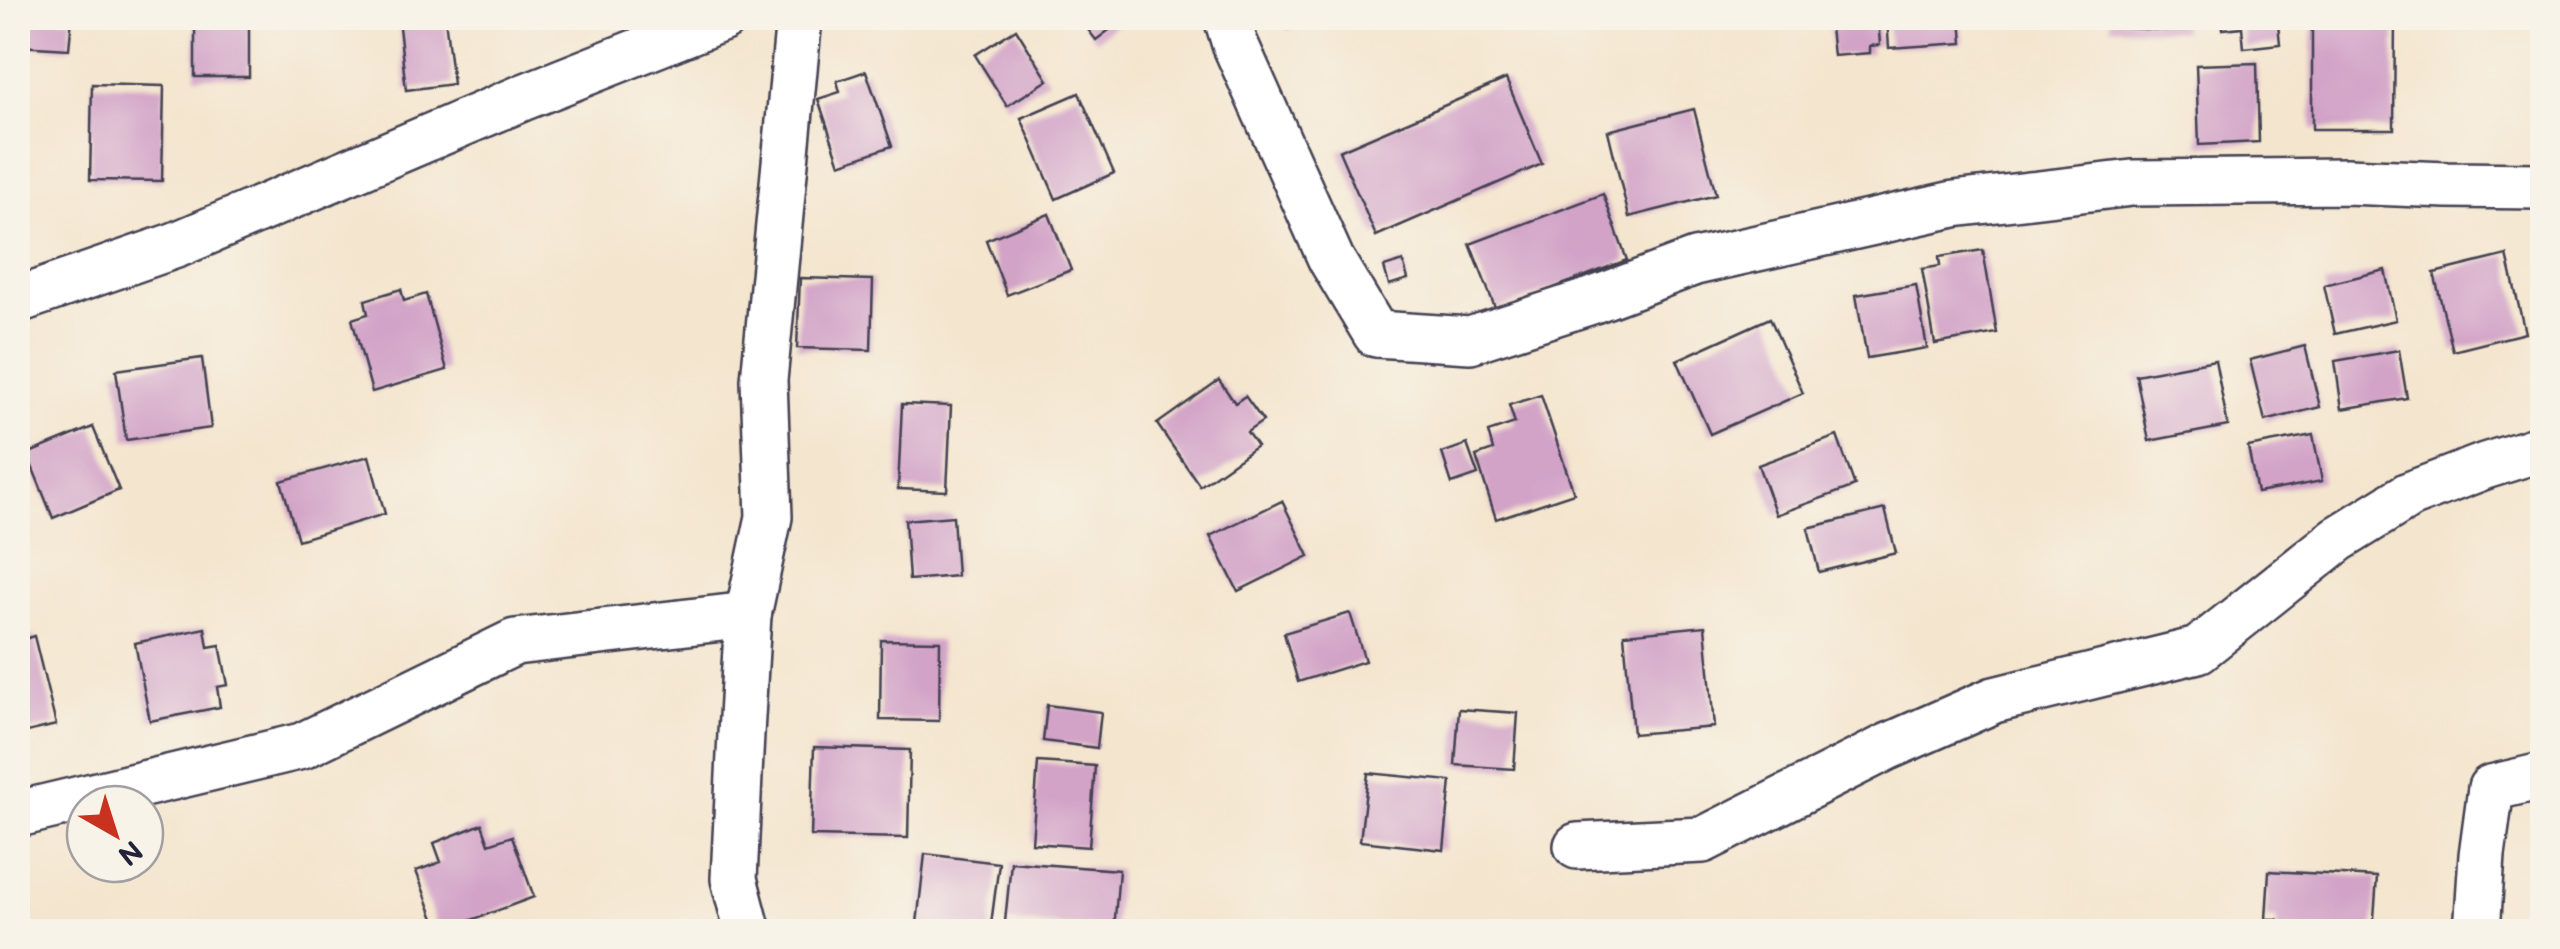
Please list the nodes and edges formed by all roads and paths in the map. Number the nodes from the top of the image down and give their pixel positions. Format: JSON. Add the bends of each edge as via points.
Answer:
{"nodes":[{"id":1,"x":723,"y":18,"type":"edge"},
{"id":2,"x":799,"y":18,"type":"edge"},
{"id":3,"x":1227,"y":18,"type":"edge"},
{"id":4,"x":2542,"y":186,"type":"edge"},
{"id":5,"x":18,"y":300,"type":"edge"},
{"id":6,"x":2542,"y":448,"type":"edge"},
{"id":7,"x":748,"y":615,"type":"junction"},
{"id":8,"x":2542,"y":776,"type":"edge"},
{"id":9,"x":18,"y":814,"type":"edge"},
{"id":10,"x":1578,"y":846,"type":"dead end"},
{"id":11,"x":748,"y":932,"type":"edge"},
{"id":12,"x":2476,"y":932,"type":"edge"}],
"edges":[{"from":1,"to":5,"type":"street","via":[[176,245]]},
{"from":2,"to":7,"type":"street","via":[[764,380],[769,517]]},
{"from":3,"to":4,"type":"street","via":[[1331,259],[1376,334],[1470,340],[1695,262],[1954,204],[2132,183]]},
{"from":6,"to":10,"type":"street","via":[[2409,495],[2338,539],[2198,650],[1994,700],[1702,840]]},
{"from":7,"to":9,"type":"street","via":[[515,642],[302,746]]},
{"from":7,"to":11,"type":"street","via":[[734,878]]},
{"from":8,"to":12,"type":"street","via":[[2491,788]]}]}
